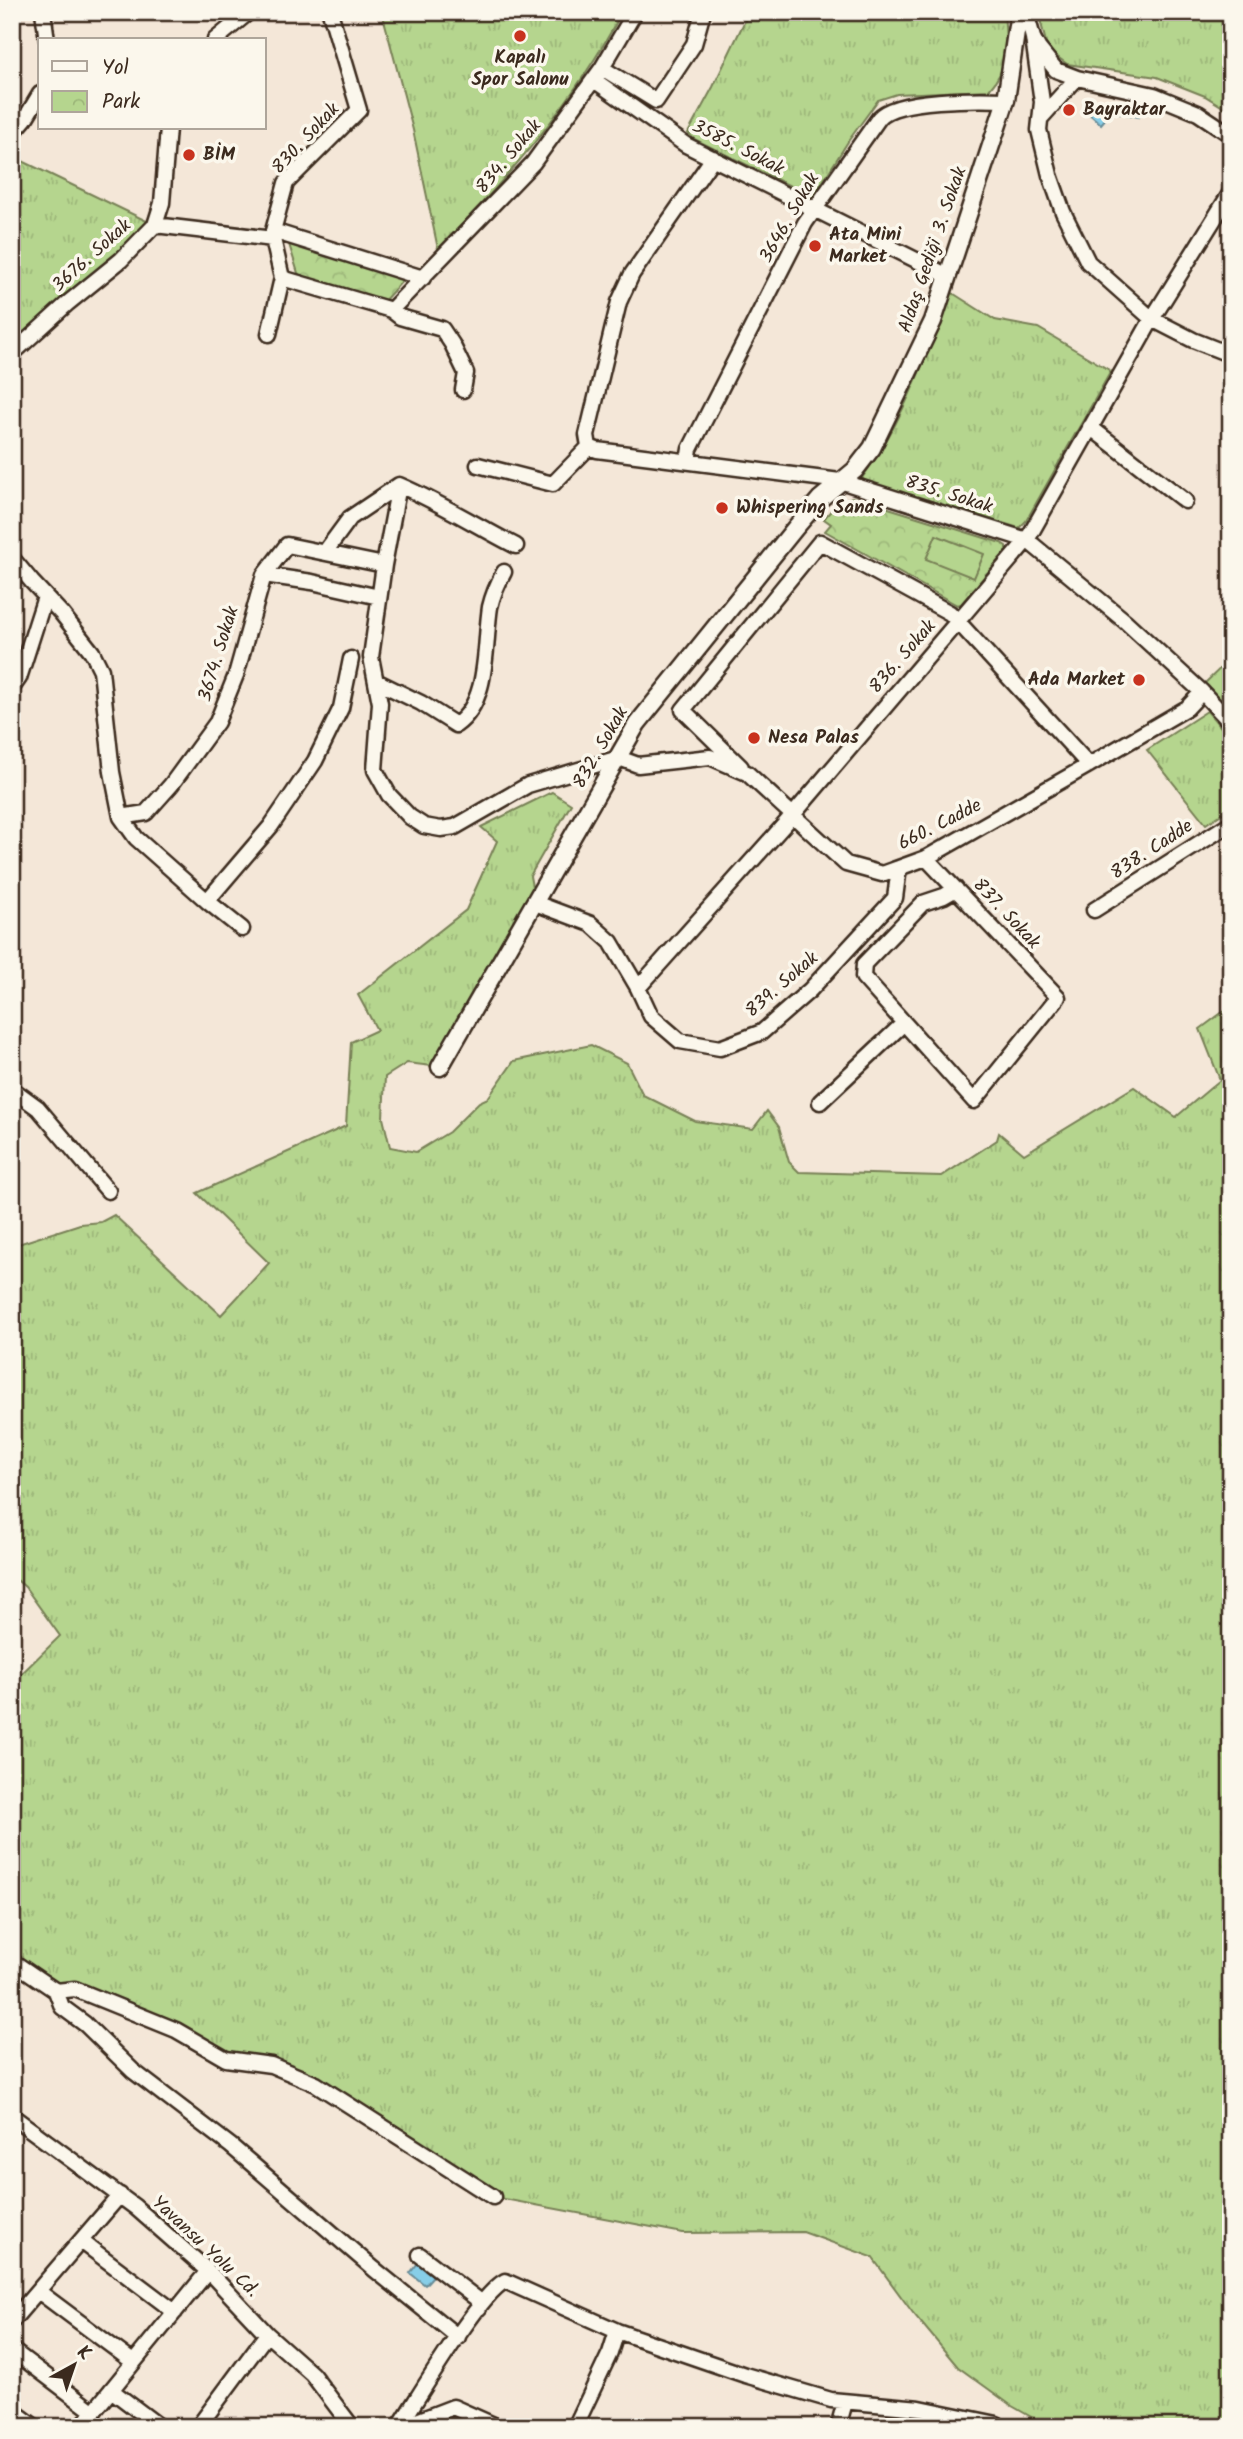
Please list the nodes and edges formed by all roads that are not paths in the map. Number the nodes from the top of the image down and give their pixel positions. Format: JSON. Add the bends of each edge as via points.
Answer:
{"nodes":[{"id":1,"x":43,"y":12,"type":"edge"},
{"id":2,"x":249,"y":12,"type":"edge"},
{"id":3,"x":330,"y":12,"type":"edge"},
{"id":4,"x":635,"y":12,"type":"edge"},
{"id":5,"x":703,"y":12,"type":"edge"},
{"id":6,"x":1019,"y":12,"type":"edge"},
{"id":7,"x":1026,"y":12,"type":"edge"},
{"id":8,"x":47,"y":38,"type":"edge"},
{"id":9,"x":217,"y":38,"type":"edge"},
{"id":10,"x":1033,"y":38,"type":"junction"},
{"id":11,"x":598,"y":74,"type":"junction"},
{"id":12,"x":1077,"y":78,"type":"junction"},
{"id":13,"x":38,"y":96,"type":"edge"},
{"id":14,"x":1006,"y":100,"type":"junction"},
{"id":15,"x":1040,"y":119,"type":"junction"},
{"id":16,"x":168,"y":130,"type":"edge"},
{"id":17,"x":12,"y":134,"type":"edge"},
{"id":18,"x":1231,"y":135,"type":"edge"},
{"id":19,"x":713,"y":158,"type":"junction"},
{"id":20,"x":1229,"y":198,"type":"edge"},
{"id":21,"x":814,"y":209,"type":"junction"},
{"id":22,"x":155,"y":225,"type":"junction"},
{"id":23,"x":273,"y":235,"type":"junction"},
{"id":24,"x":947,"y":276,"type":"junction"},
{"id":25,"x":282,"y":278,"type":"junction"},
{"id":26,"x":423,"y":278,"type":"junction"},
{"id":27,"x":391,"y":310,"type":"junction"},
{"id":28,"x":1152,"y":319,"type":"junction"},
{"id":29,"x":269,"y":334,"type":"dead end"},
{"id":30,"x":12,"y":354,"type":"edge"},
{"id":31,"x":1231,"y":355,"type":"edge"},
{"id":32,"x":463,"y":390,"type":"dead end"},
{"id":33,"x":1090,"y":428,"type":"junction"},
{"id":34,"x":589,"y":447,"type":"junction"},
{"id":35,"x":688,"y":461,"type":"junction"},
{"id":36,"x":478,"y":465,"type":"dead end"},
{"id":37,"x":855,"y":470,"type":"junction"},
{"id":38,"x":840,"y":481,"type":"junction"},
{"id":39,"x":399,"y":485,"type":"junction"},
{"id":40,"x":865,"y":489,"type":"junction"},
{"id":41,"x":1185,"y":500,"type":"dead end"},
{"id":42,"x":1027,"y":540,"type":"junction"},
{"id":43,"x":516,"y":546,"type":"dead end"},
{"id":44,"x":325,"y":552,"type":"junction"},
{"id":45,"x":12,"y":558,"type":"edge"},
{"id":46,"x":384,"y":565,"type":"junction"},
{"id":47,"x":504,"y":572,"type":"dead end"},
{"id":48,"x":264,"y":575,"type":"junction"},
{"id":49,"x":45,"y":597,"type":"junction"},
{"id":50,"x":379,"y":597,"type":"junction"},
{"id":51,"x":959,"y":623,"type":"junction"},
{"id":52,"x":351,"y":659,"type":"dead end"},
{"id":53,"x":376,"y":681,"type":"junction"},
{"id":54,"x":12,"y":688,"type":"edge"},
{"id":55,"x":1202,"y":692,"type":"junction"},
{"id":56,"x":1231,"y":723,"type":"edge"},
{"id":57,"x":619,"y":758,"type":"junction"},
{"id":58,"x":1089,"y":765,"type":"junction"},
{"id":59,"x":747,"y":773,"type":"junction"},
{"id":60,"x":792,"y":816,"type":"junction"},
{"id":61,"x":121,"y":817,"type":"junction"},
{"id":62,"x":1231,"y":823,"type":"edge"},
{"id":63,"x":926,"y":858,"type":"junction"},
{"id":64,"x":898,"y":868,"type":"junction"},
{"id":65,"x":956,"y":889,"type":"junction"},
{"id":66,"x":207,"y":901,"type":"junction"},
{"id":67,"x":535,"y":903,"type":"junction"},
{"id":68,"x":1094,"y":910,"type":"dead end"},
{"id":69,"x":242,"y":929,"type":"dead end"},
{"id":70,"x":638,"y":988,"type":"junction"},
{"id":71,"x":904,"y":1023,"type":"junction"},
{"id":72,"x":440,"y":1067,"type":"dead end"},
{"id":73,"x":12,"y":1090,"type":"edge"},
{"id":74,"x":820,"y":1102,"type":"dead end"},
{"id":75,"x":108,"y":1191,"type":"dead end"},
{"id":76,"x":12,"y":1961,"type":"edge"},
{"id":77,"x":56,"y":1991,"type":"junction"},
{"id":78,"x":12,"y":2116,"type":"edge"},
{"id":79,"x":120,"y":2195,"type":"junction"},
{"id":80,"x":492,"y":2197,"type":"dead end"},
{"id":81,"x":81,"y":2241,"type":"junction"},
{"id":82,"x":420,"y":2255,"type":"dead end"},
{"id":83,"x":208,"y":2271,"type":"junction"},
{"id":84,"x":38,"y":2291,"type":"junction"},
{"id":85,"x":479,"y":2308,"type":"junction"},
{"id":86,"x":175,"y":2312,"type":"junction"},
{"id":87,"x":12,"y":2321,"type":"edge"},
{"id":88,"x":617,"y":2331,"type":"junction"},
{"id":89,"x":267,"y":2334,"type":"junction"},
{"id":90,"x":458,"y":2337,"type":"junction"},
{"id":91,"x":12,"y":2350,"type":"edge"},
{"id":92,"x":133,"y":2362,"type":"junction"},
{"id":93,"x":111,"y":2390,"type":"junction"},
{"id":94,"x":845,"y":2402,"type":"junction"},
{"id":95,"x":12,"y":2410,"type":"edge"},
{"id":96,"x":94,"y":2412,"type":"junction"},
{"id":97,"x":998,"y":2424,"type":"dead end"},
{"id":98,"x":35,"y":2427,"type":"edge"},
{"id":99,"x":81,"y":2427,"type":"edge"},
{"id":100,"x":160,"y":2427,"type":"edge"},
{"id":101,"x":198,"y":2427,"type":"edge"},
{"id":102,"x":352,"y":2427,"type":"edge"},
{"id":103,"x":400,"y":2427,"type":"edge"},
{"id":104,"x":498,"y":2427,"type":"edge"},
{"id":105,"x":575,"y":2427,"type":"edge"},
{"id":106,"x":838,"y":2427,"type":"edge"}],
"edges":[{"from":1,"to":8,"type":"street"},
{"from":2,"to":9,"type":"street"},
{"from":3,"to":23,"type":"street","name":"830. Sokak","via":[[359,110],[286,183]]},
{"from":4,"to":11,"type":"street","name":"834. Sokak"},
{"from":5,"to":11,"type":"street","via":[[694,44],[656,101]]},
{"from":6,"to":14,"type":"street","name":"Aldaş Gediği 3. Sokak"},
{"from":7,"to":10,"type":"street"},
{"from":10,"to":12,"type":"street","via":[[1056,70]]},
{"from":10,"to":15,"type":"street"},
{"from":11,"to":19,"type":"street","name":"3585. Sokak","via":[[686,145]]},
{"from":11,"to":26,"type":"street","name":"834. Sokak","via":[[533,163]]},
{"from":12,"to":15,"type":"street"},
{"from":12,"to":18,"type":"street","via":[[1154,95],[1198,113]]},
{"from":13,"to":17,"type":"street"},
{"from":14,"to":21,"type":"street","name":"3646. Sokak","via":[[905,105],[885,111]]},
{"from":14,"to":24,"type":"street","name":"Aldaş Gediği 3. Sokak"},
{"from":15,"to":28,"type":"street","via":[[1050,175],[1074,237],[1088,262]]},
{"from":16,"to":22,"type":"street","name":"3676. Sokak","via":[[162,203]]},
{"from":19,"to":21,"type":"street","name":"3585. Sokak"},
{"from":19,"to":34,"type":"street","via":[[632,274],[619,302],[587,435]]},
{"from":20,"to":28,"type":"street","name":"836. Sokak"},
{"from":21,"to":24,"type":"street","name":"3585. Sokak"},
{"from":21,"to":35,"type":"street","name":"3646. Sokak","via":[[690,449]]},
{"from":22,"to":23,"type":"street"},
{"from":22,"to":30,"type":"street","name":"3676. Sokak"},
{"from":23,"to":25,"type":"street","name":"830. Sokak"},
{"from":23,"to":26,"type":"street"},
{"from":24,"to":37,"type":"street","name":"Aldaş Gediği 3. Sokak","via":[[910,372],[872,448]]},
{"from":25,"to":27,"type":"street"},
{"from":25,"to":29,"type":"street","name":"830. Sokak"},
{"from":26,"to":27,"type":"street","name":"834. Sokak"},
{"from":27,"to":32,"type":"street","via":[[442,330],[466,373]]},
{"from":28,"to":31,"type":"street"},
{"from":28,"to":33,"type":"street","name":"836. Sokak"},
{"from":33,"to":41,"type":"street"},
{"from":33,"to":42,"type":"street","name":"836. Sokak"},
{"from":34,"to":35,"type":"street","name":"835. Sokak"},
{"from":34,"to":36,"type":"street","via":[[553,484]]},
{"from":35,"to":38,"type":"street","name":"835. Sokak"},
{"from":37,"to":38,"type":"street","name":"Aldaş Gediği 3. Sokak"},
{"from":37,"to":40,"type":"street","via":[[855,480]]},
{"from":38,"to":40,"type":"street","name":"835. Sokak"},
{"from":38,"to":57,"type":"street","name":"832. Sokak","via":[[796,527],[659,694]]},
{"from":39,"to":43,"type":"street"},
{"from":39,"to":44,"type":"street","via":[[351,518]]},
{"from":39,"to":46,"type":"street"},
{"from":40,"to":42,"type":"street","name":"835. Sokak"},
{"from":42,"to":51,"type":"street","name":"836. Sokak"},
{"from":42,"to":55,"type":"street","name":"835. Sokak"},
{"from":44,"to":46,"type":"street"},
{"from":44,"to":48,"type":"street","via":[[287,545]]},
{"from":45,"to":49,"type":"street"},
{"from":46,"to":50,"type":"street"},
{"from":47,"to":53,"type":"street","via":[[491,606],[477,697],[466,719],[456,725]]},
{"from":48,"to":50,"type":"street"},
{"from":48,"to":61,"type":"street","name":"3674. Sokak","via":[[236,675],[217,722],[146,813]]},
{"from":49,"to":54,"type":"street"},
{"from":49,"to":61,"type":"street","via":[[92,652],[101,670]]},
{"from":50,"to":53,"type":"street","via":[[371,657]]},
{"from":51,"to":58,"type":"street"},
{"from":51,"to":59,"type":"street","via":[[950,613],[820,542],[683,710]]},
{"from":51,"to":60,"type":"street","name":"836. Sokak"},
{"from":52,"to":66,"type":"street","via":[[341,708],[315,761],[271,826]]},
{"from":53,"to":57,"type":"street","via":[[380,702],[375,770],[398,807],[424,826],[455,827],[528,785]]},
{"from":55,"to":56,"type":"street","name":"835. Sokak"},
{"from":55,"to":58,"type":"street","name":"660. Cadde","via":[[1187,708]]},
{"from":57,"to":59,"type":"street","name":"660. Cadde","via":[[638,765],[709,757]]},
{"from":57,"to":67,"type":"street","name":"832. Sokak"},
{"from":58,"to":63,"type":"street","name":"660. Cadde"},
{"from":59,"to":60,"type":"street","name":"660. Cadde"},
{"from":60,"to":64,"type":"street","name":"660. Cadde","via":[[846,864],[882,874]]},
{"from":60,"to":70,"type":"street","name":"836. Sokak"},
{"from":61,"to":66,"type":"street","via":[[136,838]]},
{"from":62,"to":68,"type":"street","name":"838. Cadde"},
{"from":63,"to":64,"type":"street","name":"660. Cadde"},
{"from":63,"to":65,"type":"street","name":"837. Sokak"},
{"from":64,"to":70,"type":"street","name":"839. Sokak","via":[[895,898],[810,990],[762,1032],[720,1048],[680,1041],[651,1016]]},
{"from":65,"to":71,"type":"street","via":[[923,903],[864,964],[863,977]]},
{"from":65,"to":71,"type":"street","name":"837. Sokak","via":[[1058,998],[974,1101]]},
{"from":66,"to":69,"type":"street"},
{"from":67,"to":70,"type":"street","name":"839. Sokak","via":[[591,924],[611,942]]},
{"from":67,"to":72,"type":"street","name":"832. Sokak"},
{"from":71,"to":74,"type":"street"},
{"from":73,"to":75,"type":"street","via":[[38,1108]]},
{"from":76,"to":77,"type":"street"},
{"from":77,"to":80,"type":"street","via":[[75,1989],[176,2030],[226,2059],[271,2065],[316,2084]]},
{"from":77,"to":90,"type":"street","via":[[62,2007],[133,2071],[232,2146]]},
{"from":78,"to":79,"type":"street","name":"Yavansu Yolu Cd."},
{"from":79,"to":81,"type":"street"},
{"from":79,"to":83,"type":"street","name":"Yavansu Yolu Cd."},
{"from":81,"to":84,"type":"street"},
{"from":81,"to":86,"type":"street"},
{"from":82,"to":85,"type":"street","via":[[477,2299]]},
{"from":83,"to":86,"type":"street"},
{"from":83,"to":89,"type":"street","name":"Yavansu Yolu Cd."},
{"from":84,"to":87,"type":"street"},
{"from":84,"to":92,"type":"street"},
{"from":85,"to":88,"type":"street","via":[[505,2281]]},
{"from":85,"to":90,"type":"street"},
{"from":86,"to":92,"type":"street"},
{"from":88,"to":94,"type":"street","via":[[744,2375]]},
{"from":88,"to":105,"type":"street"},
{"from":89,"to":101,"type":"street"},
{"from":89,"to":102,"type":"street","name":"Yavansu Yolu Cd.","via":[[312,2374]]},
{"from":90,"to":103,"type":"street"},
{"from":91,"to":96,"type":"street"},
{"from":92,"to":93,"type":"street"},
{"from":93,"to":96,"type":"street"},
{"from":93,"to":100,"type":"street"},
{"from":94,"to":97,"type":"street","via":[[920,2409]]},
{"from":94,"to":106,"type":"street"},
{"from":95,"to":98,"type":"street"},
{"from":96,"to":99,"type":"street"},
{"from":103,"to":104,"type":"street","via":[[453,2407]]}]}
